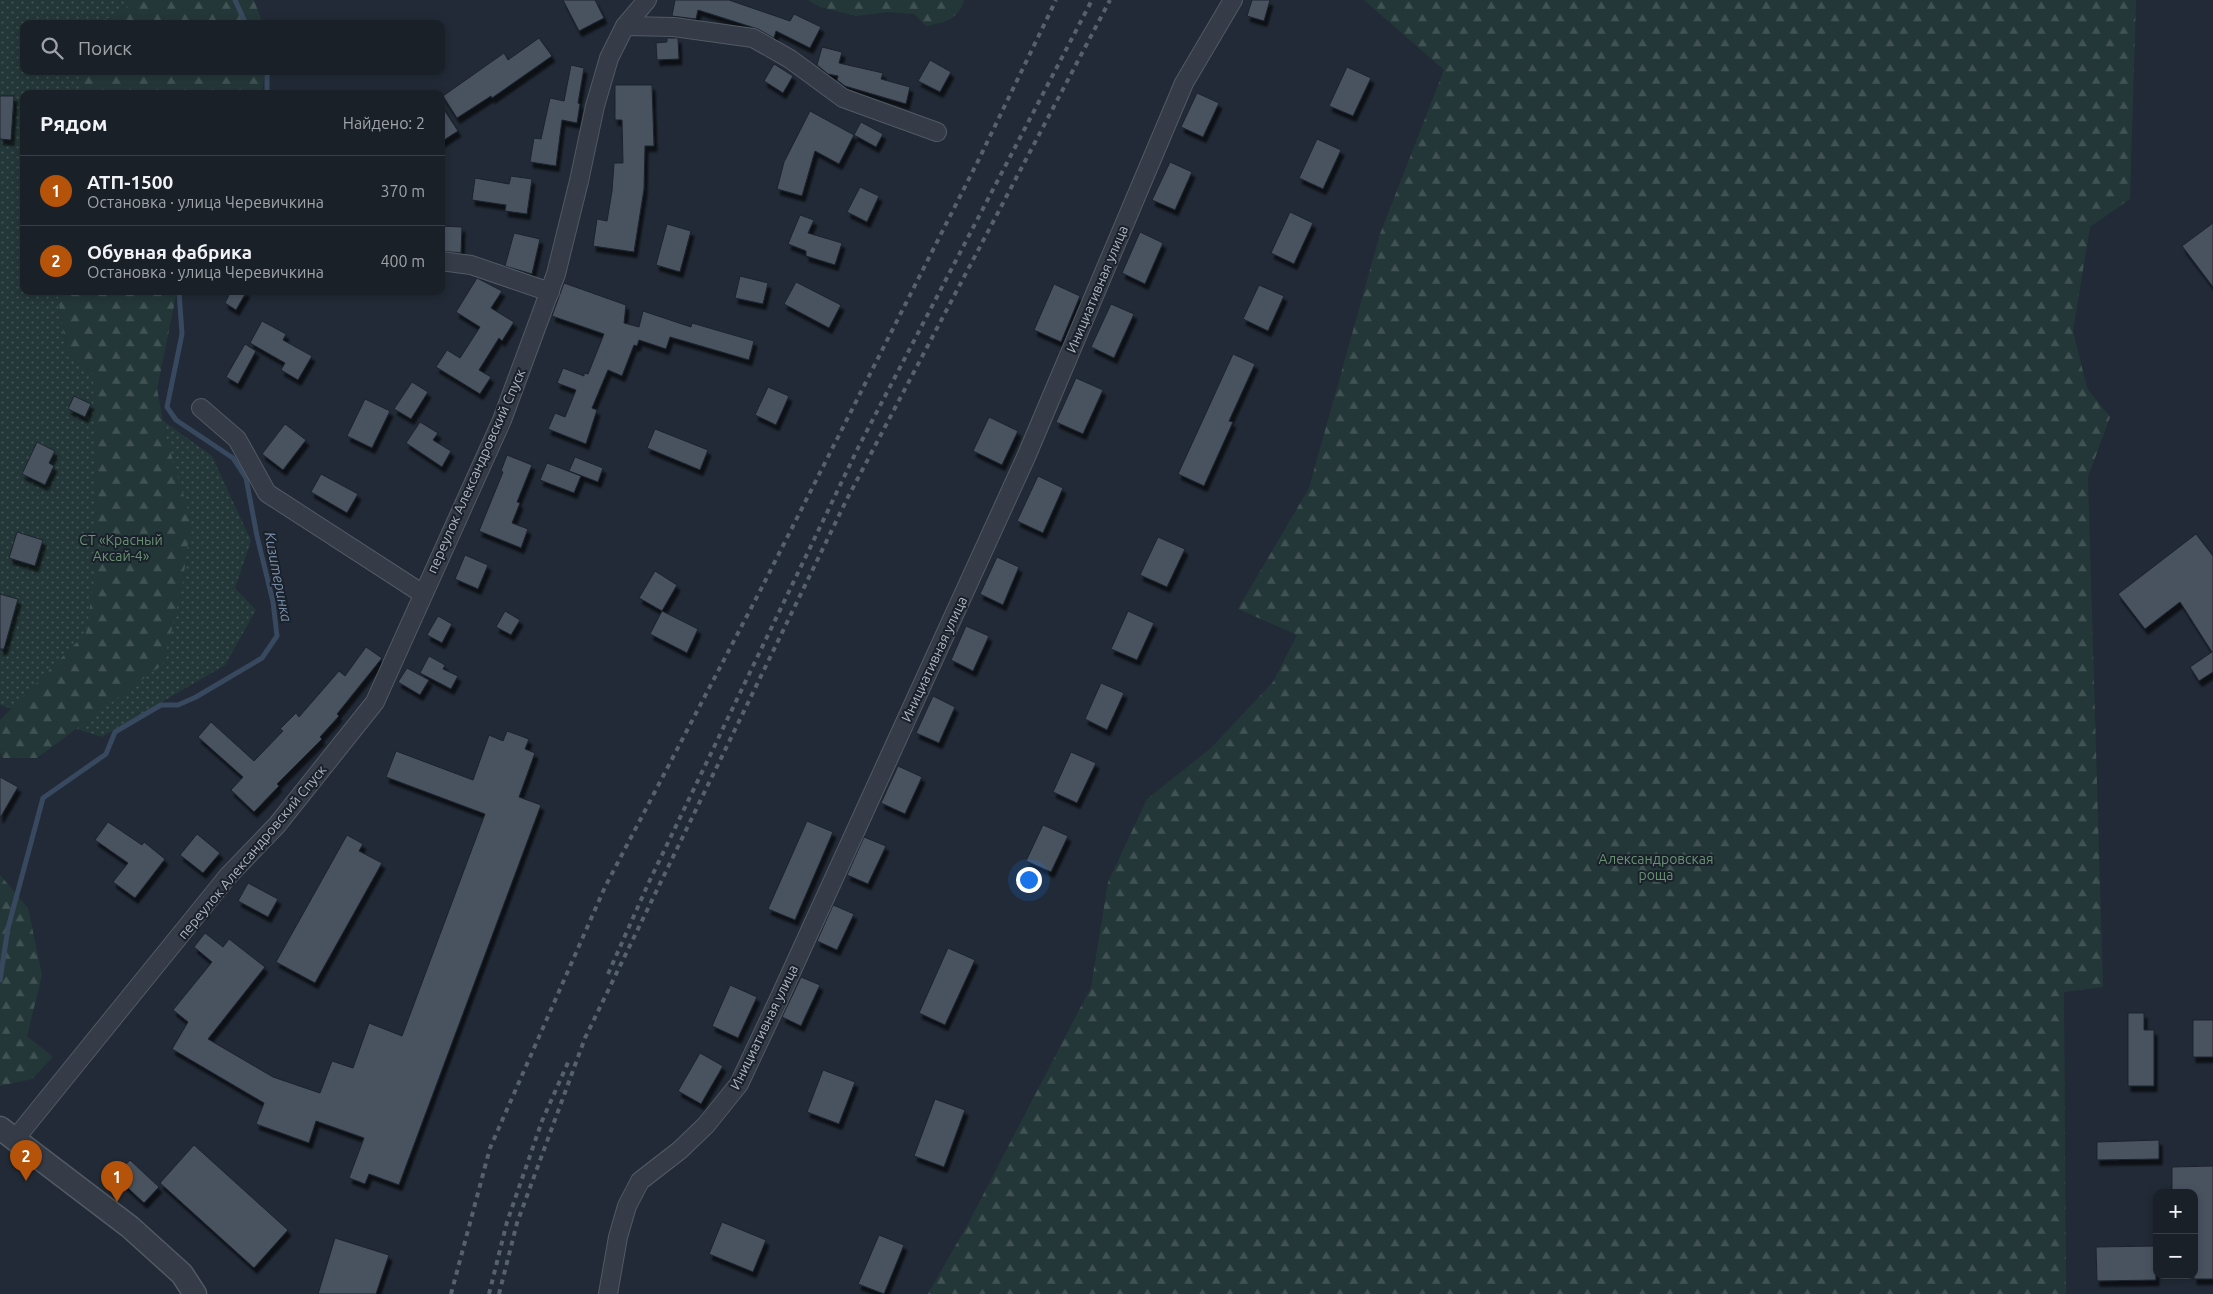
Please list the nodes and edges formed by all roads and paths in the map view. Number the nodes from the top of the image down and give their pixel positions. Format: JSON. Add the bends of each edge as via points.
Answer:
{"nodes":[{"id":1,"x":647,"y":0,"type":"edge"},
{"id":2,"x":1233,"y":0,"type":"edge"},
{"id":3,"x":625,"y":26,"type":"junction"},
{"id":4,"x":937,"y":132,"type":"dead end"},
{"id":5,"x":445,"y":262,"type":"edge"},
{"id":6,"x":550,"y":292,"type":"junction"},
{"id":7,"x":201,"y":408,"type":"dead end"},
{"id":8,"x":423,"y":594,"type":"junction"},
{"id":9,"x":7,"y":1134,"type":"edge"},
{"id":10,"x":195,"y":1294,"type":"edge"},
{"id":11,"x":608,"y":1294,"type":"edge"}],
"edges":[{"from":1,"to":3,"type":"street","name":"переулок Александровский Спуск"},
{"from":2,"to":11,"type":"street","name":"Инициативная улица","via":[[1184,82],[1026,457],[743,1076],[706,1125],[640,1181],[627,1206]]},
{"from":3,"to":4,"type":"street","via":[[674,27],[753,38],[790,59],[844,98]]},
{"from":3,"to":6,"type":"street","name":"переулок Александровский Спуск","via":[[609,58],[595,106]]},
{"from":5,"to":6,"type":"street","via":[[471,265]]},
{"from":6,"to":8,"type":"street","name":"переулок Александровский Спуск","via":[[502,420]]},
{"from":7,"to":8,"type":"street","via":[[237,439],[267,493]]},
{"from":8,"to":9,"type":"street","name":"переулок Александровский Спуск","via":[[375,702],[155,968]]},
{"from":9,"to":10,"type":"street","via":[[130,1227],[182,1274]]}]}
